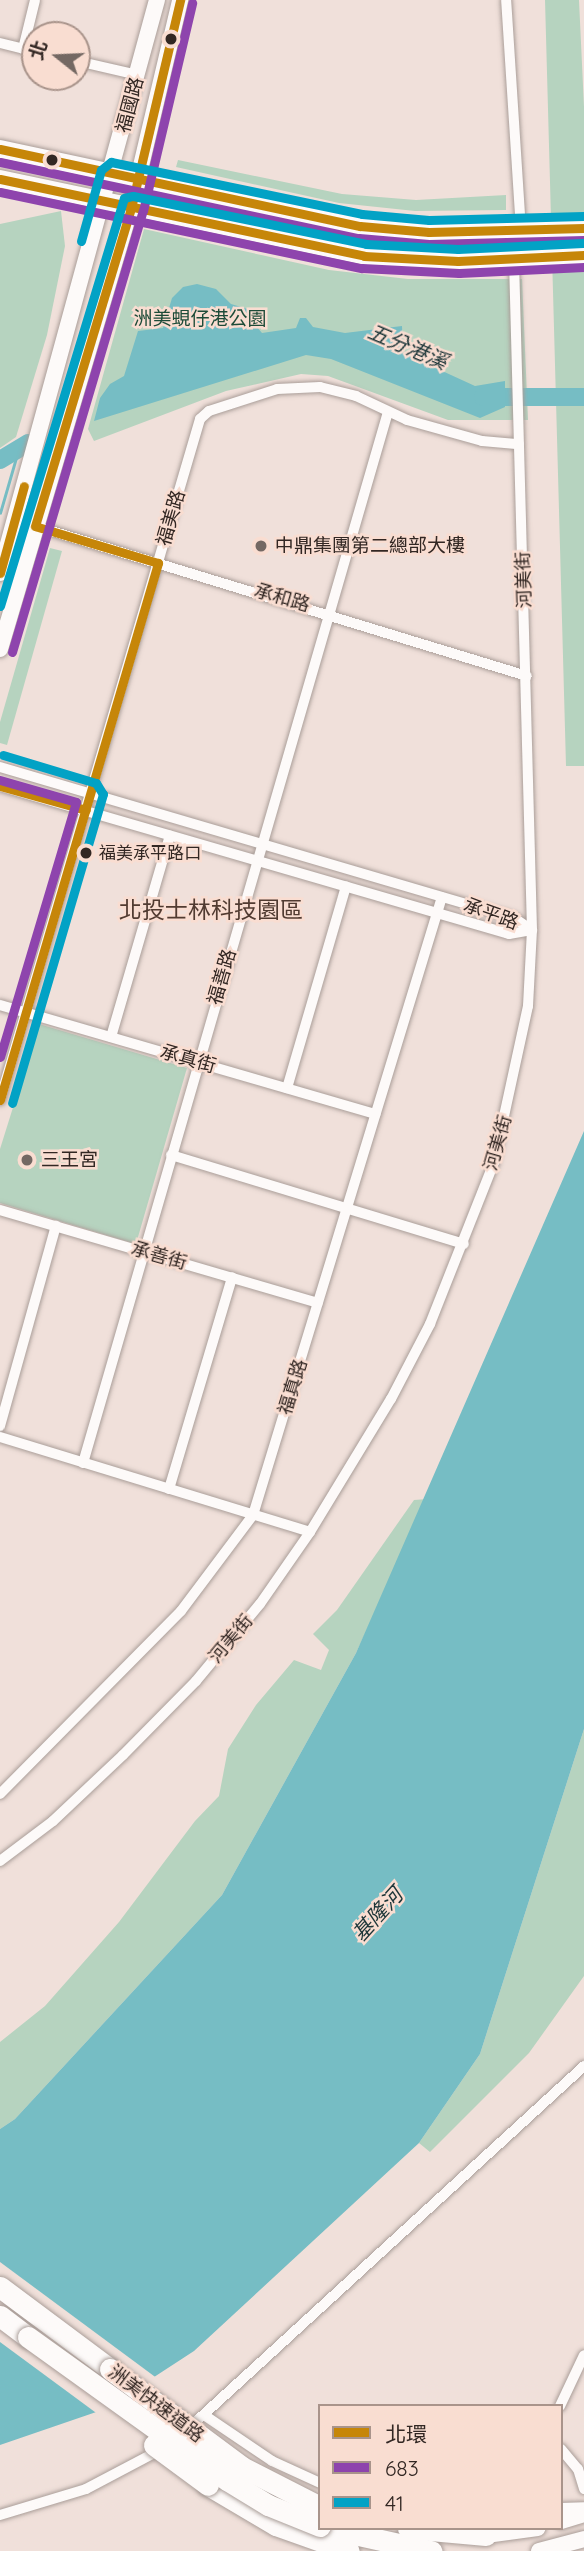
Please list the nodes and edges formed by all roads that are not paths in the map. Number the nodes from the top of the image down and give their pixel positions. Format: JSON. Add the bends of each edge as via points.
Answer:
{"nodes":[{"id":1,"x":35,"y":0,"type":"edge"},
{"id":2,"x":157,"y":0,"type":"edge"},
{"id":3,"x":180,"y":0,"type":"edge"},
{"id":4,"x":506,"y":0,"type":"edge"},
{"id":5,"x":32,"y":21,"type":"edge"},
{"id":6,"x":0,"y":43,"type":"edge"},
{"id":7,"x":21,"y":48,"type":"edge"},
{"id":8,"x":91,"y":64,"type":"edge"},
{"id":9,"x":138,"y":75,"type":"junction"},
{"id":10,"x":0,"y":149,"type":"edge"},
{"id":11,"x":112,"y":174,"type":"junction"},
{"id":12,"x":0,"y":178,"type":"edge"},
{"id":13,"x":139,"y":179,"type":"junction"},
{"id":14,"x":104,"y":202,"type":"junction"},
{"id":15,"x":131,"y":208,"type":"junction"},
{"id":16,"x":584,"y":228,"type":"edge"},
{"id":17,"x":521,"y":230,"type":"junction"},
{"id":18,"x":584,"y":255,"type":"edge"},
{"id":19,"x":513,"y":259,"type":"junction"},
{"id":20,"x":388,"y":412,"type":"junction"},
{"id":21,"x":519,"y":444,"type":"junction"},
{"id":22,"x":35,"y":526,"type":"junction"},
{"id":23,"x":158,"y":563,"type":"junction"},
{"id":24,"x":0,"y":573,"type":"edge"},
{"id":25,"x":329,"y":612,"type":"junction"},
{"id":26,"x":0,"y":649,"type":"edge"},
{"id":27,"x":527,"y":676,"type":"junction"},
{"id":28,"x":0,"y":767,"type":"edge"},
{"id":29,"x":0,"y":786,"type":"edge"},
{"id":30,"x":91,"y":794,"type":"junction"},
{"id":31,"x":86,"y":810,"type":"junction"},
{"id":32,"x":170,"y":835,"type":"junction"},
{"id":33,"x":261,"y":844,"type":"junction"},
{"id":34,"x":256,"y":860,"type":"junction"},
{"id":35,"x":346,"y":886,"type":"junction"},
{"id":36,"x":442,"y":897,"type":"junction"},
{"id":37,"x":437,"y":913,"type":"junction"},
{"id":38,"x":532,"y":930,"type":"junction"},
{"id":39,"x":0,"y":1005,"type":"edge"},
{"id":40,"x":26,"y":1013,"type":"junction"},
{"id":41,"x":111,"y":1037,"type":"junction"},
{"id":42,"x":198,"y":1062,"type":"junction"},
{"id":43,"x":286,"y":1088,"type":"junction"},
{"id":44,"x":0,"y":1100,"type":"edge"},
{"id":45,"x":376,"y":1114,"type":"junction"},
{"id":46,"x":171,"y":1155,"type":"junction"},
{"id":47,"x":347,"y":1209,"type":"junction"},
{"id":48,"x":0,"y":1210,"type":"edge"},
{"id":49,"x":55,"y":1226,"type":"junction"},
{"id":50,"x":464,"y":1244,"type":"junction"},
{"id":51,"x":143,"y":1252,"type":"junction"},
{"id":52,"x":232,"y":1278,"type":"junction"},
{"id":53,"x":318,"y":1303,"type":"junction"},
{"id":54,"x":0,"y":1426,"type":"edge"},
{"id":55,"x":0,"y":1437,"type":"edge"},
{"id":56,"x":82,"y":1463,"type":"junction"},
{"id":57,"x":169,"y":1489,"type":"junction"},
{"id":58,"x":253,"y":1515,"type":"junction"},
{"id":59,"x":310,"y":1532,"type":"junction"},
{"id":60,"x":0,"y":1794,"type":"edge"},
{"id":61,"x":0,"y":1861,"type":"edge"},
{"id":62,"x":584,"y":2066,"type":"edge"},
{"id":63,"x":0,"y":2287,"type":"edge"},
{"id":64,"x":0,"y":2316,"type":"edge"},
{"id":65,"x":28,"y":2337,"type":"junction"},
{"id":66,"x":584,"y":2355,"type":"edge"},
{"id":67,"x":110,"y":2369,"type":"junction"},
{"id":68,"x":561,"y":2404,"type":"edge"},
{"id":69,"x":204,"y":2415,"type":"junction"},
{"id":70,"x":563,"y":2451,"type":"edge"},
{"id":71,"x":152,"y":2457,"type":"junction"},
{"id":72,"x":318,"y":2482,"type":"edge"},
{"id":73,"x":584,"y":2489,"type":"edge"},
{"id":74,"x":318,"y":2491,"type":"edge"},
{"id":75,"x":318,"y":2506,"type":"edge"},
{"id":76,"x":584,"y":2507,"type":"edge"},
{"id":77,"x":563,"y":2508,"type":"edge"},
{"id":78,"x":584,"y":2514,"type":"edge"},
{"id":79,"x":0,"y":2515,"type":"edge"},
{"id":80,"x":563,"y":2520,"type":"edge"},
{"id":81,"x":318,"y":2525,"type":"edge"},
{"id":82,"x":331,"y":2530,"type":"edge"},
{"id":83,"x":424,"y":2530,"type":"edge"},
{"id":84,"x":528,"y":2530,"type":"edge"},
{"id":85,"x":486,"y":2538,"type":"edge"},
{"id":86,"x":584,"y":2539,"type":"edge"},
{"id":87,"x":358,"y":2545,"type":"edge"},
{"id":88,"x":324,"y":2551,"type":"edge"},
{"id":89,"x":431,"y":2551,"type":"edge"},
{"id":90,"x":538,"y":2551,"type":"edge"}],
"edges":[{"from":1,"to":5,"type":"street"},
{"from":2,"to":9,"type":"street","name":"福國路"},
{"from":3,"to":13,"type":"street","name":"福國路"},
{"from":4,"to":17,"type":"street","name":"河美街"},
{"from":6,"to":7,"type":"street"},
{"from":8,"to":9,"type":"street"},
{"from":9,"to":11,"type":"street","name":"福國路"},
{"from":10,"to":11,"type":"main road"},
{"from":11,"to":13,"type":"main road"},
{"from":11,"to":14,"type":"street","name":"福國路"},
{"from":12,"to":14,"type":"main road"},
{"from":13,"to":15,"type":"street","name":"福國路"},
{"from":13,"to":17,"type":"main road","via":[[360,226],[429,232]]},
{"from":14,"to":15,"type":"main road"},
{"from":14,"to":24,"type":"street","name":"福國路"},
{"from":15,"to":19,"type":"main road","via":[[355,254],[435,261]]},
{"from":15,"to":22,"type":"street","name":"福國路"},
{"from":16,"to":17,"type":"main road"},
{"from":17,"to":19,"type":"street","name":"河美街"},
{"from":18,"to":19,"type":"main road"},
{"from":19,"to":21,"type":"street","name":"河美街"},
{"from":20,"to":21,"type":"street","via":[[482,441]]},
{"from":20,"to":23,"type":"street","name":"福美路","via":[[338,390],[295,386],[209,411],[200,419]]},
{"from":20,"to":25,"type":"street","name":"福善路"},
{"from":21,"to":27,"type":"street","name":"河美街"},
{"from":22,"to":23,"type":"street","name":"承和路"},
{"from":22,"to":26,"type":"street","name":"福國路"},
{"from":23,"to":25,"type":"street","name":"承和路"},
{"from":23,"to":30,"type":"street","name":"福美路"},
{"from":25,"to":27,"type":"street","name":"承和路"},
{"from":25,"to":33,"type":"street","name":"福善路"},
{"from":27,"to":38,"type":"street","name":"河美街"},
{"from":28,"to":30,"type":"street","name":"承平路"},
{"from":29,"to":31,"type":"street","name":"承平路"},
{"from":30,"to":31,"type":"street","name":"福美路"},
{"from":30,"to":33,"type":"street","name":"承平路"},
{"from":31,"to":32,"type":"street","name":"承平路"},
{"from":31,"to":40,"type":"street","name":"福美路"},
{"from":32,"to":34,"type":"street","name":"承平路"},
{"from":32,"to":41,"type":"street"},
{"from":33,"to":34,"type":"street","name":"福善路"},
{"from":33,"to":36,"type":"street","name":"承平路"},
{"from":34,"to":35,"type":"street","name":"承平路"},
{"from":34,"to":42,"type":"street","name":"福善路"},
{"from":35,"to":37,"type":"street","name":"承平路"},
{"from":35,"to":43,"type":"street"},
{"from":36,"to":37,"type":"street","name":"福真路"},
{"from":36,"to":38,"type":"street","name":"承平路","via":[[514,918]]},
{"from":37,"to":38,"type":"street","name":"承平路","via":[[509,934]]},
{"from":37,"to":45,"type":"street","name":"福真路"},
{"from":38,"to":50,"type":"street","name":"河美街","via":[[528,1006],[516,1074],[494,1162]]},
{"from":39,"to":40,"type":"street","name":"承真街"},
{"from":40,"to":41,"type":"street","name":"承真街"},
{"from":40,"to":44,"type":"street","name":"福美路"},
{"from":41,"to":42,"type":"street","name":"承真街"},
{"from":42,"to":43,"type":"street","name":"承真街"},
{"from":42,"to":46,"type":"street","name":"福善路"},
{"from":43,"to":45,"type":"street","name":"承真街"},
{"from":45,"to":47,"type":"street","name":"福真路"},
{"from":46,"to":47,"type":"street"},
{"from":46,"to":51,"type":"street","name":"福善路"},
{"from":47,"to":50,"type":"street"},
{"from":47,"to":53,"type":"street","name":"福真路"},
{"from":48,"to":49,"type":"street","name":"承善街"},
{"from":49,"to":51,"type":"street","name":"承善街"},
{"from":49,"to":54,"type":"street"},
{"from":50,"to":59,"type":"street","name":"河美街","via":[[391,1398]]},
{"from":51,"to":52,"type":"street","name":"承善街"},
{"from":51,"to":56,"type":"street","name":"福善路"},
{"from":52,"to":53,"type":"street","name":"承善街"},
{"from":52,"to":57,"type":"street"},
{"from":53,"to":58,"type":"street","name":"福真路"},
{"from":55,"to":56,"type":"street"},
{"from":56,"to":57,"type":"street"},
{"from":57,"to":58,"type":"street"},
{"from":58,"to":59,"type":"street"},
{"from":58,"to":60,"type":"street","name":"福真路","via":[[181,1611]]},
{"from":59,"to":61,"type":"street","name":"河美街","via":[[260,1604],[196,1681],[53,1821]]},
{"from":62,"to":69,"type":"street"},
{"from":63,"to":67,"type":"highway","name":"洲美快速道路"},
{"from":64,"to":65,"type":"highway","name":"洲美快速道路"},
{"from":65,"to":81,"type":"highway","name":"洲美快速道路","bridge":true,"via":[[228,2480],[268,2505]]},
{"from":65,"to":87,"type":"highway","bridge":true,"via":[[58,2371],[230,2500],[286,2529]]},
{"from":66,"to":68,"type":"street"},
{"from":67,"to":74,"type":"highway","bridge":true,"via":[[141,2380],[272,2470]]},
{"from":67,"to":75,"type":"highway","name":"洲美快速道路","bridge":true,"via":[[242,2467]]},
{"from":69,"to":71,"type":"street"},
{"from":69,"to":72,"type":"street","via":[[272,2461]]},
{"from":70,"to":73,"type":"street","via":[[578,2469]]},
{"from":71,"to":79,"type":"street","via":[[63,2499]]},
{"from":71,"to":88,"type":"street","via":[[264,2529]]},
{"from":76,"to":77,"type":"street"},
{"from":78,"to":80,"type":"street"},
{"from":82,"to":87,"type":"highway"},
{"from":83,"to":85,"type":"highway"},
{"from":84,"to":85,"type":"street"},
{"from":86,"to":90,"type":"street"},
{"from":87,"to":89,"type":"highway"}]}
